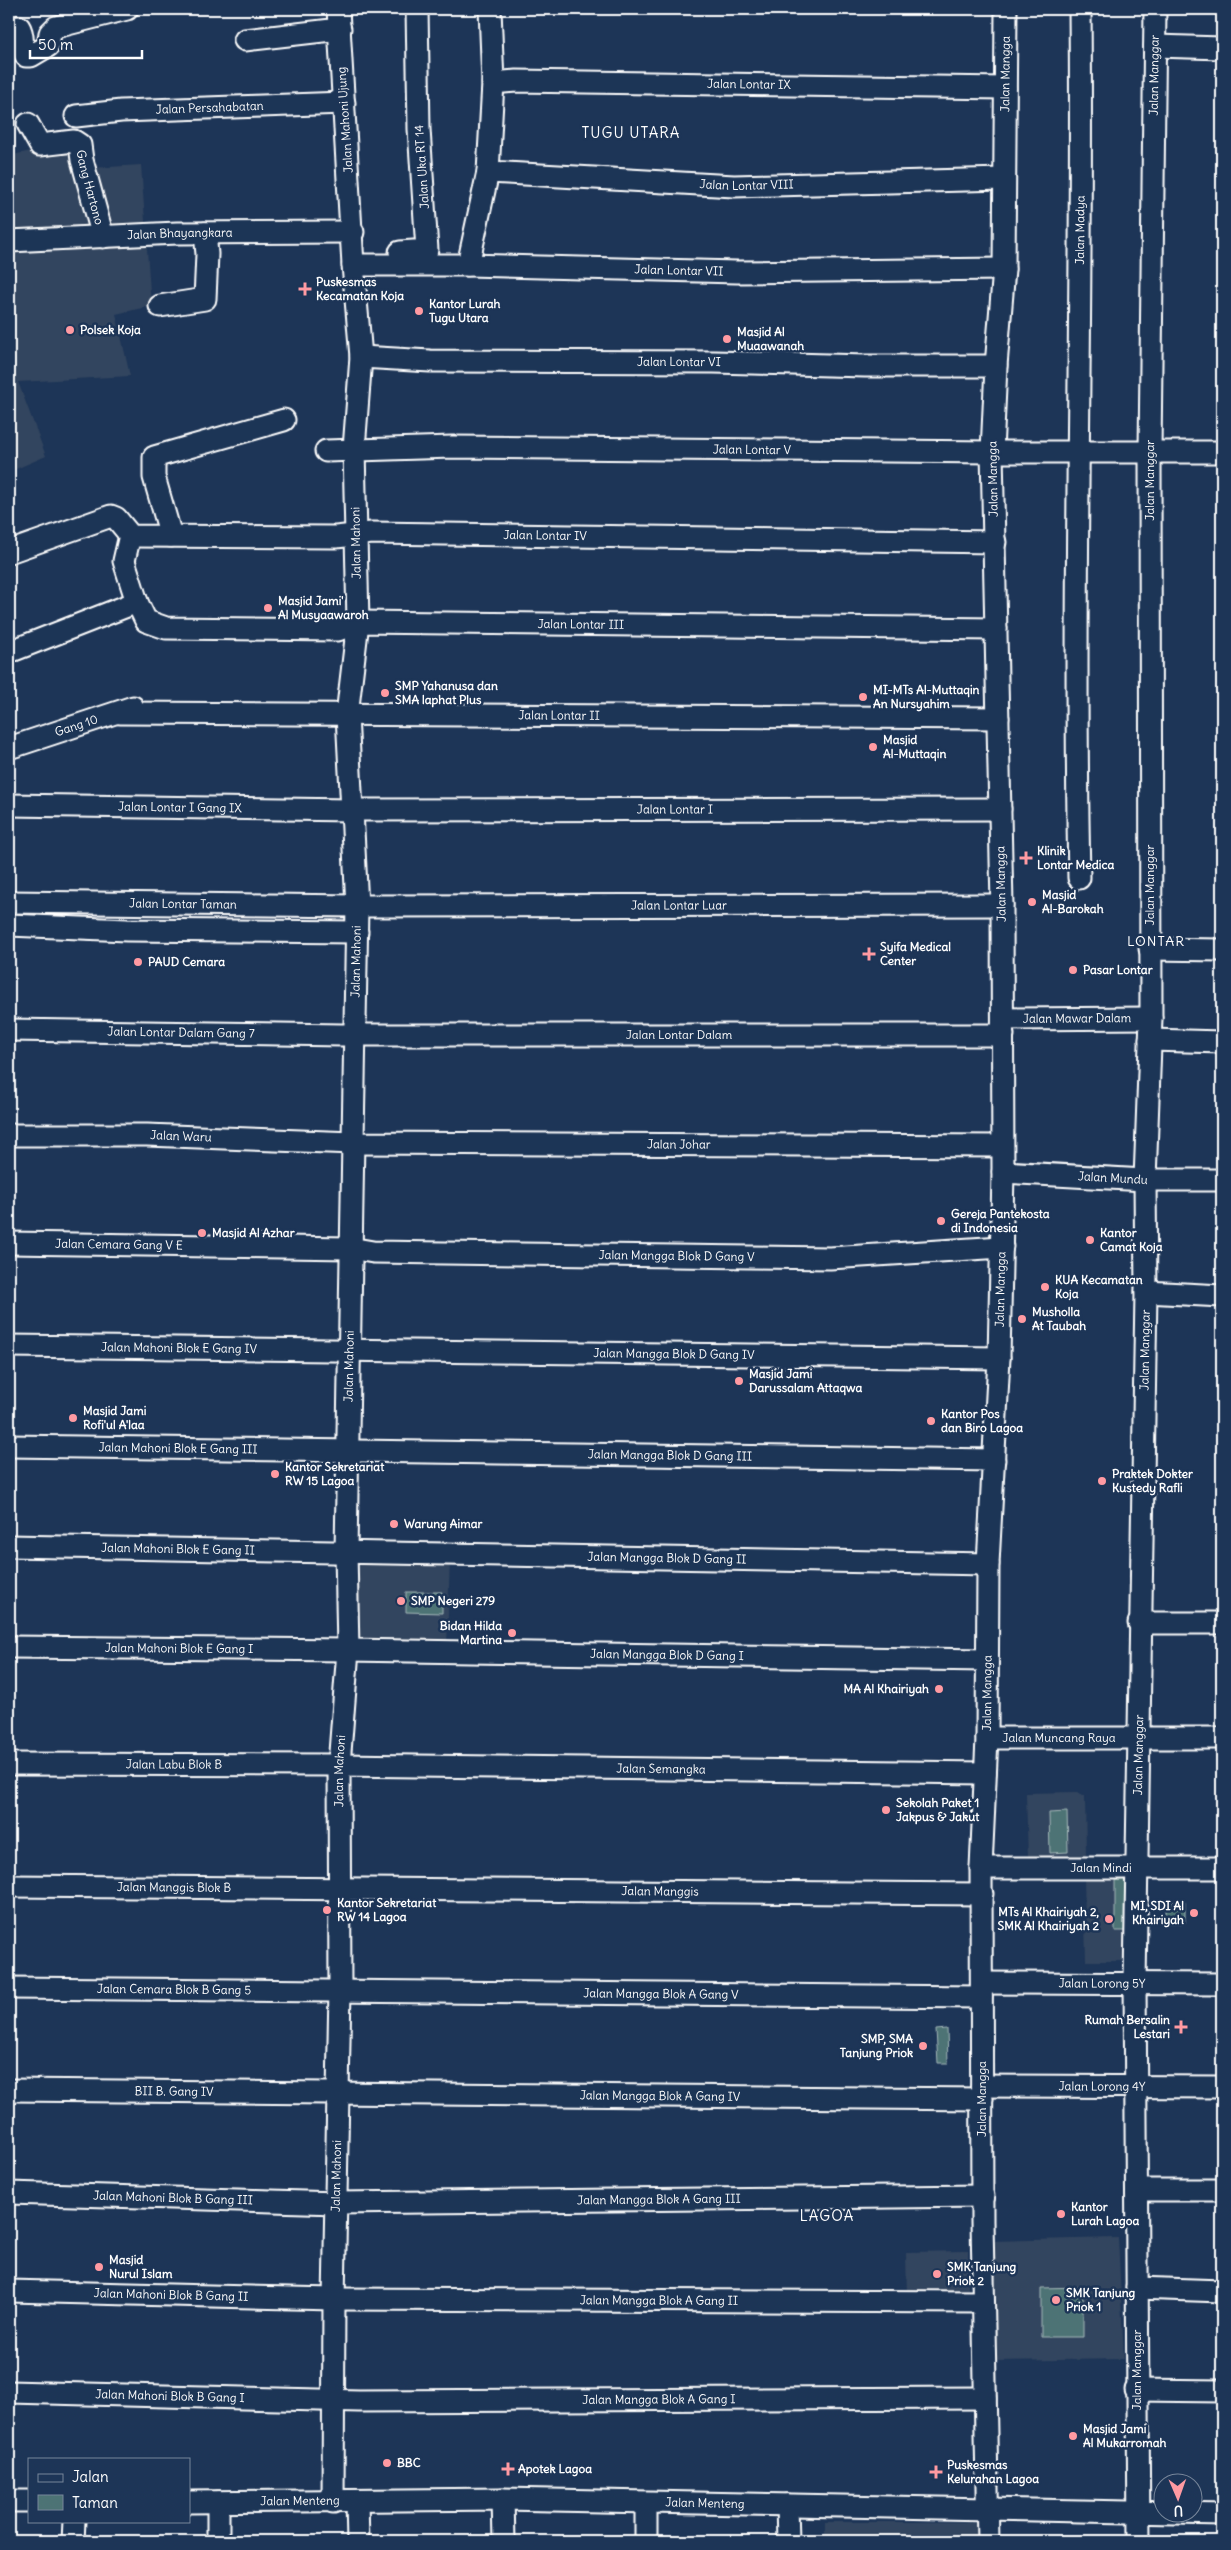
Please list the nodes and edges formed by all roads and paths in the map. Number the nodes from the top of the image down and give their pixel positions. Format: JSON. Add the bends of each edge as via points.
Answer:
{"nodes":[{"id":1,"x":127,"y":9,"type":"edge"},
{"id":2,"x":417,"y":9,"type":"edge"},
{"id":3,"x":490,"y":9,"type":"edge"},
{"id":4,"x":1006,"y":9,"type":"edge"},
{"id":5,"x":1080,"y":9,"type":"edge"},
{"id":6,"x":1155,"y":9,"type":"edge"},
{"id":7,"x":339,"y":19,"type":"edge"},
{"id":8,"x":9,"y":28,"type":"edge"},
{"id":9,"x":245,"y":40,"type":"dead end"},
{"id":10,"x":1155,"y":46,"type":"junction"},
{"id":11,"x":1222,"y":48,"type":"edge"},
{"id":12,"x":494,"y":84,"type":"junction"},
{"id":13,"x":1005,"y":88,"type":"junction"},
{"id":14,"x":344,"y":103,"type":"junction"},
{"id":15,"x":76,"y":116,"type":"dead end"},
{"id":16,"x":28,"y":124,"type":"dead end"},
{"id":17,"x":488,"y":172,"type":"junction"},
{"id":18,"x":1004,"y":179,"type":"junction"},
{"id":19,"x":353,"y":232,"type":"junction"},
{"id":20,"x":205,"y":233,"type":"junction"},
{"id":21,"x":104,"y":236,"type":"junction"},
{"id":22,"x":9,"y":241,"type":"edge"},
{"id":23,"x":353,"y":259,"type":"junction"},
{"id":24,"x":468,"y":265,"type":"junction"},
{"id":25,"x":1004,"y":269,"type":"junction"},
{"id":26,"x":160,"y":306,"type":"dead end"},
{"id":27,"x":361,"y":357,"type":"junction"},
{"id":28,"x":996,"y":366,"type":"junction"},
{"id":29,"x":284,"y":420,"type":"dead end"},
{"id":30,"x":354,"y":449,"type":"junction"},
{"id":31,"x":326,"y":451,"type":"dead end"},
{"id":32,"x":992,"y":452,"type":"junction"},
{"id":33,"x":1078,"y":452,"type":"junction"},
{"id":34,"x":1150,"y":452,"type":"junction"},
{"id":35,"x":1222,"y":452,"type":"edge"},
{"id":36,"x":130,"y":535,"type":"junction"},
{"id":37,"x":356,"y":535,"type":"junction"},
{"id":38,"x":170,"y":536,"type":"junction"},
{"id":39,"x":995,"y":542,"type":"junction"},
{"id":40,"x":9,"y":552,"type":"edge"},
{"id":41,"x":129,"y":605,"type":"junction"},
{"id":42,"x":358,"y":622,"type":"junction"},
{"id":43,"x":996,"y":629,"type":"junction"},
{"id":44,"x":9,"y":652,"type":"edge"},
{"id":45,"x":144,"y":702,"type":"dead end"},
{"id":46,"x":120,"y":713,"type":"junction"},
{"id":47,"x":346,"y":715,"type":"junction"},
{"id":48,"x":998,"y":718,"type":"junction"},
{"id":49,"x":9,"y":748,"type":"edge"},
{"id":50,"x":9,"y":806,"type":"edge"},
{"id":51,"x":1000,"y":809,"type":"junction"},
{"id":52,"x":351,"y":810,"type":"junction"},
{"id":53,"x":1079,"y":878,"type":"dead end"},
{"id":54,"x":9,"y":902,"type":"edge"},
{"id":55,"x":1002,"y":905,"type":"junction"},
{"id":56,"x":357,"y":906,"type":"junction"},
{"id":57,"x":9,"y":925,"type":"edge"},
{"id":58,"x":357,"y":932,"type":"junction"},
{"id":59,"x":1150,"y":949,"type":"junction"},
{"id":60,"x":1222,"y":950,"type":"edge"},
{"id":61,"x":1151,"y":1018,"type":"junction"},
{"id":62,"x":1003,"y":1027,"type":"junction"},
{"id":63,"x":9,"y":1030,"type":"edge"},
{"id":64,"x":355,"y":1035,"type":"junction"},
{"id":65,"x":1150,"y":1040,"type":"junction"},
{"id":66,"x":1222,"y":1042,"type":"edge"},
{"id":67,"x":9,"y":1135,"type":"edge"},
{"id":68,"x":354,"y":1142,"type":"junction"},
{"id":69,"x":1002,"y":1146,"type":"junction"},
{"id":70,"x":1003,"y":1172,"type":"junction"},
{"id":71,"x":1146,"y":1180,"type":"junction"},
{"id":72,"x":1222,"y":1180,"type":"edge"},
{"id":73,"x":9,"y":1243,"type":"edge"},
{"id":74,"x":1002,"y":1247,"type":"junction"},
{"id":75,"x":350,"y":1248,"type":"junction"},
{"id":76,"x":1146,"y":1292,"type":"junction"},
{"id":77,"x":1222,"y":1296,"type":"edge"},
{"id":78,"x":9,"y":1346,"type":"edge"},
{"id":79,"x":348,"y":1348,"type":"junction"},
{"id":80,"x":999,"y":1358,"type":"junction"},
{"id":81,"x":9,"y":1446,"type":"edge"},
{"id":82,"x":347,"y":1451,"type":"junction"},
{"id":83,"x":994,"y":1460,"type":"junction"},
{"id":84,"x":9,"y":1546,"type":"edge"},
{"id":85,"x":346,"y":1550,"type":"junction"},
{"id":86,"x":988,"y":1564,"type":"junction"},
{"id":87,"x":1139,"y":1623,"type":"junction"},
{"id":88,"x":1222,"y":1623,"type":"edge"},
{"id":89,"x":9,"y":1646,"type":"edge"},
{"id":90,"x":348,"y":1650,"type":"junction"},
{"id":91,"x":986,"y":1660,"type":"junction"},
{"id":92,"x":1138,"y":1737,"type":"junction"},
{"id":93,"x":987,"y":1738,"type":"junction"},
{"id":94,"x":1222,"y":1738,"type":"edge"},
{"id":95,"x":9,"y":1764,"type":"edge"},
{"id":96,"x":339,"y":1765,"type":"junction"},
{"id":97,"x":985,"y":1773,"type":"junction"},
{"id":98,"x":1137,"y":1866,"type":"junction"},
{"id":99,"x":980,"y":1868,"type":"junction"},
{"id":100,"x":1222,"y":1868,"type":"edge"},
{"id":101,"x":9,"y":1886,"type":"edge"},
{"id":102,"x":340,"y":1889,"type":"junction"},
{"id":103,"x":982,"y":1894,"type":"junction"},
{"id":104,"x":1135,"y":1982,"type":"junction"},
{"id":105,"x":1222,"y":1984,"type":"edge"},
{"id":106,"x":9,"y":1988,"type":"edge"},
{"id":107,"x":340,"y":1990,"type":"junction"},
{"id":108,"x":982,"y":1990,"type":"junction"},
{"id":109,"x":1137,"y":2086,"type":"junction"},
{"id":110,"x":1222,"y":2087,"type":"edge"},
{"id":111,"x":9,"y":2090,"type":"edge"},
{"id":112,"x":982,"y":2092,"type":"junction"},
{"id":113,"x":339,"y":2093,"type":"junction"},
{"id":114,"x":1137,"y":2190,"type":"junction"},
{"id":115,"x":1222,"y":2190,"type":"edge"},
{"id":116,"x":9,"y":2193,"type":"edge"},
{"id":117,"x":982,"y":2196,"type":"junction"},
{"id":118,"x":336,"y":2203,"type":"junction"},
{"id":119,"x":1136,"y":2288,"type":"junction"},
{"id":120,"x":9,"y":2291,"type":"edge"},
{"id":121,"x":1222,"y":2291,"type":"edge"},
{"id":122,"x":334,"y":2298,"type":"junction"},
{"id":123,"x":983,"y":2302,"type":"junction"},
{"id":124,"x":1136,"y":2390,"type":"junction"},
{"id":125,"x":1222,"y":2391,"type":"edge"},
{"id":126,"x":9,"y":2392,"type":"edge"},
{"id":127,"x":985,"y":2398,"type":"junction"},
{"id":128,"x":333,"y":2401,"type":"junction"},
{"id":129,"x":503,"y":2499,"type":"junction"},
{"id":130,"x":9,"y":2501,"type":"edge"},
{"id":131,"x":28,"y":2501,"type":"edge"},
{"id":132,"x":190,"y":2502,"type":"edge"},
{"id":133,"x":218,"y":2502,"type":"junction"},
{"id":134,"x":333,"y":2502,"type":"junction"},
{"id":135,"x":357,"y":2502,"type":"junction"},
{"id":136,"x":646,"y":2503,"type":"junction"},
{"id":137,"x":787,"y":2505,"type":"junction"},
{"id":138,"x":987,"y":2510,"type":"junction"},
{"id":139,"x":1138,"y":2514,"type":"junction"},
{"id":140,"x":1222,"y":2514,"type":"edge"},
{"id":141,"x":74,"y":2522,"type":"edge"},
{"id":142,"x":73,"y":2541,"type":"edge"},
{"id":143,"x":218,"y":2541,"type":"edge"},
{"id":144,"x":358,"y":2541,"type":"edge"},
{"id":145,"x":504,"y":2541,"type":"edge"},
{"id":146,"x":646,"y":2541,"type":"edge"},
{"id":147,"x":788,"y":2541,"type":"edge"},
{"id":148,"x":988,"y":2541,"type":"edge"},
{"id":149,"x":1138,"y":2541,"type":"edge"}],
"edges":[{"from":1,"to":8,"type":"street","via":[[73,21],[51,31],[48,46],[31,56],[24,53],[23,33],[19,27]]},
{"from":2,"to":23,"type":"street","name":"Jalan Uka RT 14","via":[[419,129],[427,250]]},
{"from":3,"to":12,"type":"street"},
{"from":4,"to":13,"type":"street","name":"Jalan Mangga"},
{"from":5,"to":33,"type":"street","name":"Jalan Madya","via":[[1082,130]]},
{"from":6,"to":10,"type":"street","name":"Jalan Manggar"},
{"from":7,"to":9,"type":"street"},
{"from":7,"to":14,"type":"street","name":"Jalan Mahoni Ujung"},
{"from":10,"to":11,"type":"street"},
{"from":10,"to":34,"type":"street","name":"Jalan Manggar"},
{"from":12,"to":13,"type":"street","name":"Jalan Lontar IX","via":[[516,81]]},
{"from":12,"to":17,"type":"street"},
{"from":13,"to":18,"type":"street","name":"Jalan Mangga"},
{"from":14,"to":15,"type":"street","name":"Jalan Persahabatan","via":[[160,109]]},
{"from":14,"to":19,"type":"street","name":"Jalan Mahoni Ujung"},
{"from":16,"to":21,"type":"street","name":"Gang Hartono","via":[[40,145],[74,141],[80,145]]},
{"from":17,"to":18,"type":"street","name":"Jalan Lontar VIII","via":[[734,186]]},
{"from":17,"to":24,"type":"street"},
{"from":18,"to":25,"type":"street","name":"Jalan Mangga"},
{"from":19,"to":20,"type":"street","name":"Jalan Bhayangkara"},
{"from":19,"to":23,"type":"street","name":"Jalan Mahoni"},
{"from":20,"to":21,"type":"street","name":"Jalan Bhayangkara"},
{"from":20,"to":26,"type":"street","via":[[205,298]]},
{"from":21,"to":22,"type":"street","name":"Jalan Bhayangkara"},
{"from":23,"to":24,"type":"street","name":"Jalan Lontar VII"},
{"from":23,"to":27,"type":"street","name":"Jalan Mahoni"},
{"from":24,"to":25,"type":"street","name":"Jalan Lontar VII","via":[[737,272]]},
{"from":25,"to":28,"type":"street","name":"Jalan Mangga"},
{"from":27,"to":28,"type":"street","name":"Jalan Lontar VI","via":[[430,361]]},
{"from":27,"to":30,"type":"street","name":"Jalan Mahoni"},
{"from":28,"to":32,"type":"street","name":"Jalan Mangga"},
{"from":29,"to":38,"type":"street","via":[[154,457],[154,477]]},
{"from":30,"to":31,"type":"street","name":"Jalan Lontar V"},
{"from":30,"to":32,"type":"street","name":"Jalan Lontar V"},
{"from":30,"to":37,"type":"street","name":"Jalan Mahoni"},
{"from":32,"to":33,"type":"street","name":"Jalan Lontar V"},
{"from":32,"to":39,"type":"street","name":"Jalan Mangga"},
{"from":33,"to":34,"type":"street","name":"Jalan Lontar V"},
{"from":33,"to":53,"type":"street","name":"Jalan Madya"},
{"from":34,"to":35,"type":"street","name":"Jalan Lontar V"},
{"from":34,"to":59,"type":"street","name":"Jalan Manggar"},
{"from":36,"to":38,"type":"street","name":"Jalan Lontar IV"},
{"from":36,"to":40,"type":"street","via":[[116,518],[104,518]]},
{"from":36,"to":41,"type":"street","via":[[124,561]]},
{"from":37,"to":38,"type":"street","name":"Jalan Lontar IV"},
{"from":37,"to":39,"type":"street","name":"Jalan Lontar IV"},
{"from":37,"to":42,"type":"street","name":"Jalan Mahoni"},
{"from":39,"to":43,"type":"street","name":"Jalan Mangga"},
{"from":41,"to":42,"type":"street","name":"Jalan Lontar III","via":[[146,621],[166,628],[338,630]]},
{"from":41,"to":44,"type":"street"},
{"from":42,"to":43,"type":"street","name":"Jalan Lontar III"},
{"from":42,"to":47,"type":"street","name":"Jalan Mahoni"},
{"from":43,"to":48,"type":"street","name":"Jalan Mangga"},
{"from":45,"to":46,"type":"street","name":"Gang 10"},
{"from":46,"to":47,"type":"street","name":"Jalan Lontar II"},
{"from":46,"to":49,"type":"street","name":"Gang 10"},
{"from":47,"to":48,"type":"street","name":"Jalan Lontar II"},
{"from":47,"to":52,"type":"street","name":"Jalan Mahoni"},
{"from":48,"to":51,"type":"street","name":"Jalan Mangga"},
{"from":50,"to":52,"type":"street","name":"Jalan Lontar I Gang IX"},
{"from":51,"to":52,"type":"street","name":"Jalan Lontar I"},
{"from":51,"to":55,"type":"street","name":"Jalan Mangga"},
{"from":52,"to":56,"type":"street","name":"Jalan Mahoni"},
{"from":54,"to":56,"type":"street","name":"Jalan Lontar Taman"},
{"from":55,"to":56,"type":"street","name":"Jalan Lontar Luar"},
{"from":55,"to":62,"type":"street","name":"Jalan Mangga"},
{"from":56,"to":58,"type":"street","name":"Jalan Mahoni"},
{"from":57,"to":58,"type":"street","via":[[127,930]]},
{"from":58,"to":64,"type":"street","name":"Jalan Mahoni"},
{"from":59,"to":60,"type":"street"},
{"from":59,"to":61,"type":"street","name":"Jalan Manggar"},
{"from":61,"to":62,"type":"street","name":"Jalan Mawar Dalam"},
{"from":61,"to":65,"type":"street","name":"Jalan Manggar"},
{"from":62,"to":64,"type":"street","name":"Jalan Lontar Dalam"},
{"from":62,"to":69,"type":"street","name":"Jalan Mangga"},
{"from":63,"to":64,"type":"street","name":"Jalan Lontar Dalam Gang 7"},
{"from":64,"to":68,"type":"street","name":"Jalan Mahoni"},
{"from":65,"to":66,"type":"street"},
{"from":65,"to":71,"type":"street","name":"Jalan Manggar"},
{"from":67,"to":68,"type":"street","name":"Jalan Waru","via":[[147,1135]]},
{"from":68,"to":69,"type":"street","name":"Jalan Johar"},
{"from":68,"to":75,"type":"street","name":"Jalan Mahoni"},
{"from":69,"to":70,"type":"street","name":"Jalan Mangga"},
{"from":70,"to":71,"type":"street","name":"Jalan Mundu"},
{"from":70,"to":74,"type":"street","name":"Jalan Mangga"},
{"from":71,"to":72,"type":"street","name":"Jalan Mundu"},
{"from":71,"to":76,"type":"street","name":"Jalan Manggar"},
{"from":73,"to":75,"type":"street","name":"Jalan Cemara Gang V E"},
{"from":74,"to":75,"type":"street","name":"Jalan Mangga Blok D Gang V","via":[[830,1258],[383,1252]]},
{"from":74,"to":80,"type":"street","name":"Jalan Mangga"},
{"from":75,"to":79,"type":"street","name":"Jalan Mahoni"},
{"from":76,"to":77,"type":"street"},
{"from":76,"to":87,"type":"street","name":"Jalan Manggar"},
{"from":78,"to":79,"type":"street","name":"Jalan Mahoni Blok E Gang IV"},
{"from":79,"to":80,"type":"street","name":"Jalan Mangga Blok D Gang IV"},
{"from":79,"to":82,"type":"street","name":"Jalan Mahoni"},
{"from":80,"to":83,"type":"street","name":"Jalan Mangga"},
{"from":81,"to":82,"type":"street","name":"Jalan Mahoni Blok E Gang III"},
{"from":82,"to":83,"type":"street","name":"Jalan Mangga Blok D Gang III"},
{"from":82,"to":85,"type":"street","name":"Jalan Mahoni"},
{"from":83,"to":86,"type":"street","name":"Jalan Mangga"},
{"from":84,"to":85,"type":"street","name":"Jalan Mahoni Blok E Gang II"},
{"from":85,"to":86,"type":"street","name":"Jalan Mangga Blok D Gang II"},
{"from":85,"to":90,"type":"street","name":"Jalan Mahoni"},
{"from":86,"to":91,"type":"street","name":"Jalan Mangga"},
{"from":87,"to":88,"type":"street"},
{"from":87,"to":92,"type":"street","name":"Jalan Manggar"},
{"from":89,"to":90,"type":"street","name":"Jalan Mahoni Blok E Gang I"},
{"from":90,"to":91,"type":"street","name":"Jalan Mangga Blok D Gang I"},
{"from":90,"to":96,"type":"street","name":"Jalan Mahoni"},
{"from":91,"to":93,"type":"street","name":"Jalan Mangga"},
{"from":92,"to":93,"type":"street","name":"Jalan Muncang Raya"},
{"from":92,"to":94,"type":"street","name":"Jalan Muncang Raya"},
{"from":92,"to":98,"type":"street","name":"Jalan Manggar"},
{"from":93,"to":97,"type":"street","name":"Jalan Mangga"},
{"from":95,"to":96,"type":"street","name":"Jalan Labu Blok B"},
{"from":96,"to":97,"type":"street","name":"Jalan Semangka"},
{"from":96,"to":102,"type":"street","name":"Jalan Mahoni"},
{"from":97,"to":99,"type":"street","name":"Jalan Mangga"},
{"from":98,"to":99,"type":"street","name":"Jalan Mindi"},
{"from":98,"to":100,"type":"street","name":"Jalan Mindi"},
{"from":98,"to":104,"type":"street","name":"Jalan Manggar"},
{"from":99,"to":103,"type":"street","name":"Jalan Mangga"},
{"from":101,"to":102,"type":"street","name":"Jalan Manggis Blok B"},
{"from":102,"to":103,"type":"street","name":"Jalan Manggis"},
{"from":102,"to":107,"type":"street","name":"Jalan Mahoni"},
{"from":103,"to":108,"type":"street","name":"Jalan Mangga"},
{"from":104,"to":105,"type":"street","name":"Jalan Lorong 5Y"},
{"from":104,"to":108,"type":"street","name":"Jalan Lorong 5Y"},
{"from":104,"to":109,"type":"street","name":"Jalan Manggar"},
{"from":106,"to":107,"type":"street","name":"Jalan Cemara Blok B Gang 5"},
{"from":107,"to":108,"type":"street","name":"Jalan Mangga Blok A Gang V"},
{"from":107,"to":113,"type":"street","name":"Jalan Mahoni"},
{"from":108,"to":112,"type":"street","name":"Jalan Mangga"},
{"from":109,"to":110,"type":"street","name":"Jalan Lorong 4Y"},
{"from":109,"to":112,"type":"street","name":"Jalan Lorong 4Y"},
{"from":109,"to":114,"type":"street","name":"Jalan Manggar"},
{"from":111,"to":113,"type":"street","name":"BII B. Gang IV"},
{"from":112,"to":113,"type":"street","name":"Jalan Mangga Blok A Gang IV"},
{"from":112,"to":117,"type":"street","name":"Jalan Mangga"},
{"from":113,"to":118,"type":"street","name":"Jalan Mahoni"},
{"from":114,"to":115,"type":"street"},
{"from":114,"to":119,"type":"street","name":"Jalan Manggar"},
{"from":116,"to":118,"type":"street","name":"Jalan Mahoni Blok B Gang III"},
{"from":117,"to":118,"type":"street","name":"Jalan Mangga Blok A Gang III"},
{"from":117,"to":123,"type":"street","name":"Jalan Mangga"},
{"from":118,"to":122,"type":"street","name":"Jalan Mahoni"},
{"from":119,"to":121,"type":"street"},
{"from":119,"to":124,"type":"street","name":"Jalan Manggar"},
{"from":120,"to":122,"type":"street","name":"Jalan Mahoni Blok B Gang II"},
{"from":122,"to":123,"type":"street","name":"Jalan Mangga Blok A Gang II"},
{"from":122,"to":128,"type":"street","name":"Jalan Mahoni"},
{"from":123,"to":127,"type":"street","name":"Jalan Mangga"},
{"from":124,"to":125,"type":"street"},
{"from":124,"to":139,"type":"street","name":"Jalan Manggar"},
{"from":126,"to":128,"type":"street","name":"Jalan Mahoni Blok B Gang I"},
{"from":127,"to":128,"type":"street","name":"Jalan Mangga Blok A Gang I"},
{"from":127,"to":138,"type":"street","name":"Jalan Mangga"},
{"from":128,"to":134,"type":"street","name":"Jalan Mahoni"},
{"from":129,"to":135,"type":"street","name":"Jalan Menteng"},
{"from":129,"to":136,"type":"street","name":"Jalan Menteng"},
{"from":129,"to":145,"type":"street"},
{"from":130,"to":131,"type":"street"},
{"from":132,"to":133,"type":"street","name":"Jalan Menteng"},
{"from":133,"to":134,"type":"street","name":"Jalan Menteng"},
{"from":133,"to":143,"type":"street"},
{"from":134,"to":135,"type":"street","name":"Jalan Menteng"},
{"from":135,"to":144,"type":"street"},
{"from":136,"to":137,"type":"street","name":"Jalan Menteng"},
{"from":136,"to":146,"type":"street"},
{"from":137,"to":138,"type":"street","name":"Jalan Menteng"},
{"from":137,"to":147,"type":"street"},
{"from":138,"to":139,"type":"street","name":"Jalan Menteng"},
{"from":138,"to":148,"type":"street","name":"Jalan Mangga"},
{"from":139,"to":140,"type":"street","name":"Jalan Menteng"},
{"from":139,"to":149,"type":"street","name":"Jalan Manggar"},
{"from":141,"to":142,"type":"street"}]}
